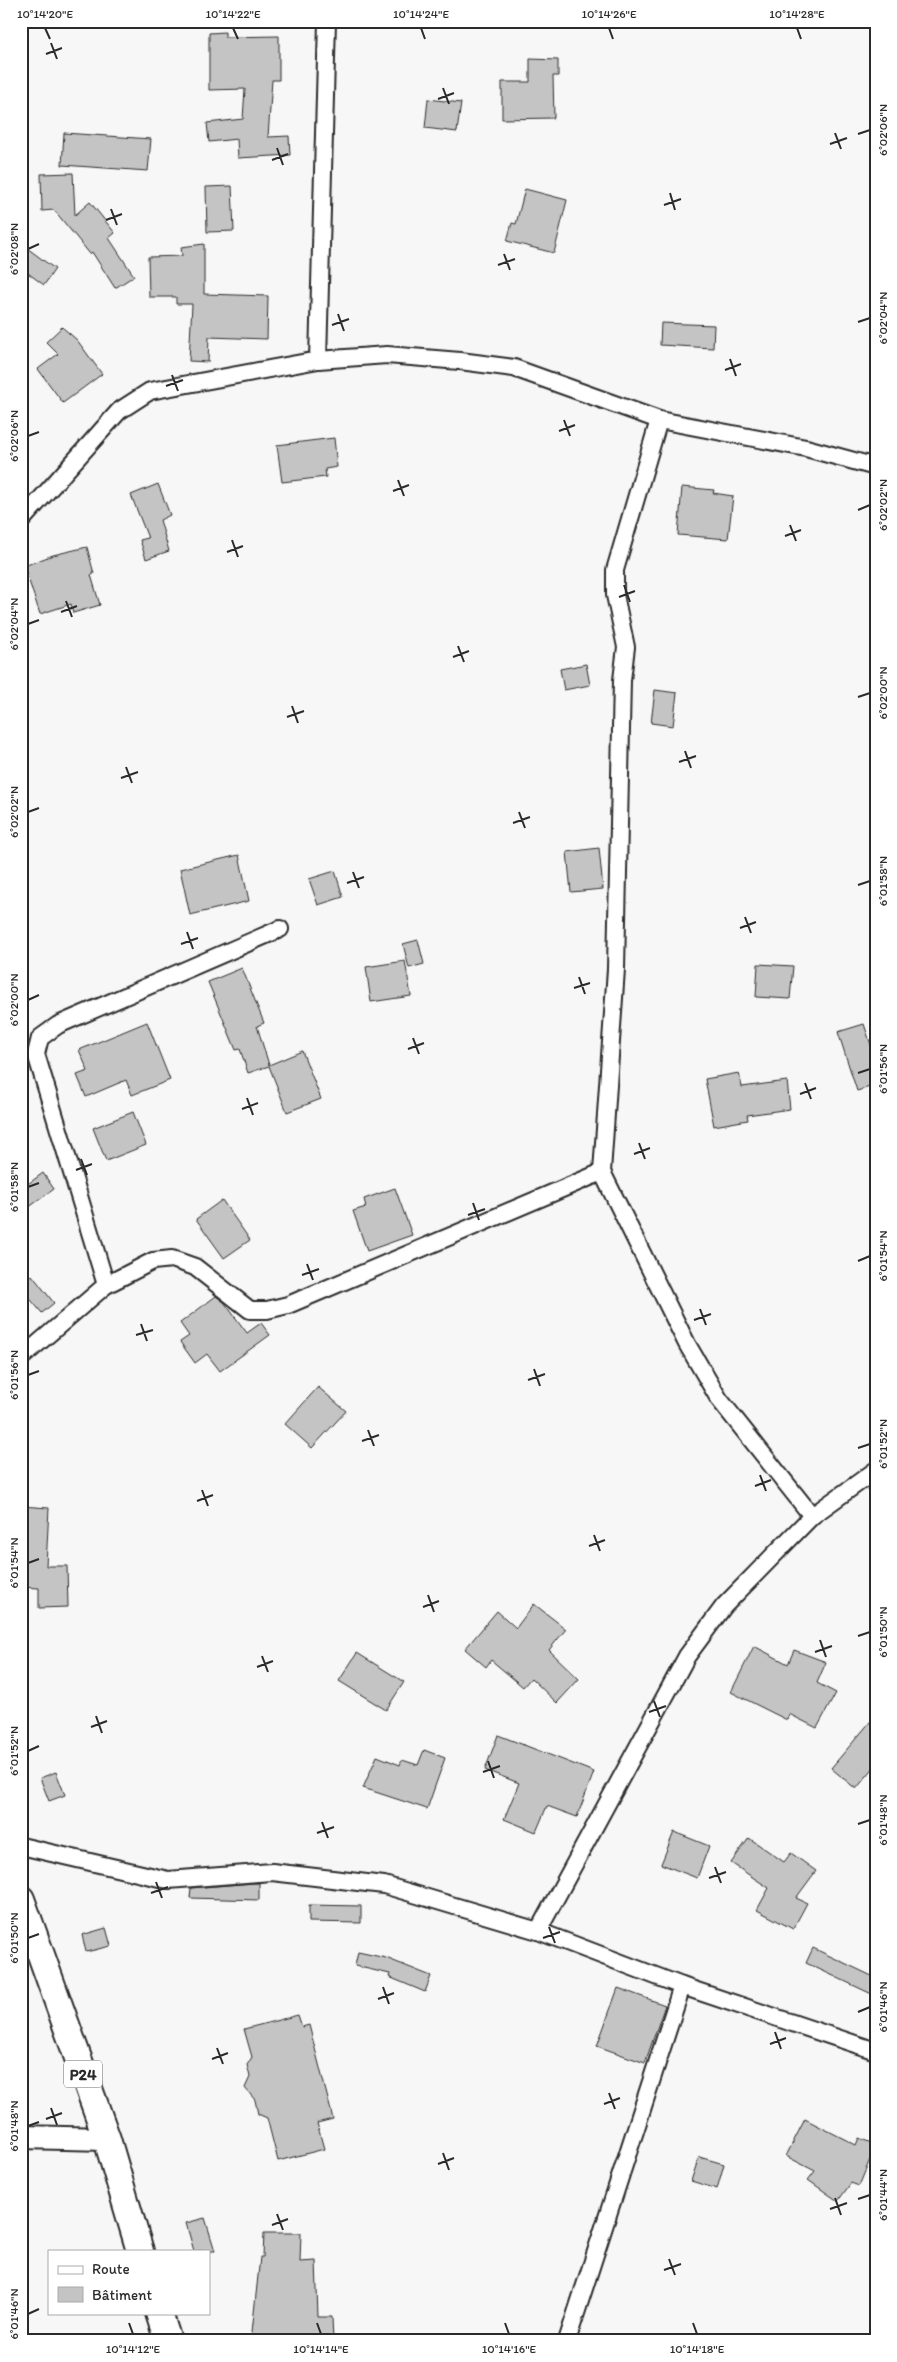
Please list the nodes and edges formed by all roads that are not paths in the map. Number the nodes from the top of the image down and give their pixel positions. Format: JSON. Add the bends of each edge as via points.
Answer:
{"nodes":[{"id":1,"x":326,"y":21,"type":"edge"},
{"id":2,"x":318,"y":360,"type":"junction"},
{"id":3,"x":659,"y":420,"type":"junction"},
{"id":4,"x":876,"y":467,"type":"edge"},
{"id":5,"x":21,"y":521,"type":"edge"},
{"id":6,"x":280,"y":929,"type":"dead end"},
{"id":7,"x":602,"y":1172,"type":"junction"},
{"id":8,"x":106,"y":1285,"type":"junction"},
{"id":9,"x":21,"y":1358,"type":"edge"},
{"id":10,"x":876,"y":1470,"type":"edge"},
{"id":11,"x":812,"y":1516,"type":"junction"},
{"id":12,"x":21,"y":1846,"type":"edge"},
{"id":13,"x":21,"y":1899,"type":"edge"},
{"id":14,"x":538,"y":1931,"type":"junction"},
{"id":15,"x":682,"y":1986,"type":"junction"},
{"id":16,"x":876,"y":2051,"type":"edge"},
{"id":17,"x":21,"y":2137,"type":"edge"},
{"id":18,"x":106,"y":2139,"type":"junction"},
{"id":19,"x":140,"y":2250,"type":"edge"},
{"id":20,"x":159,"y":2314,"type":"edge"},
{"id":21,"x":168,"y":2341,"type":"edge"},
{"id":22,"x":567,"y":2341,"type":"edge"}],
"edges":[{"from":1,"to":2,"type":"street"},
{"from":2,"to":3,"type":"street","via":[[388,355],[514,368]]},
{"from":2,"to":5,"type":"street","via":[[150,391],[119,411]]},
{"from":3,"to":4,"type":"street","via":[[806,448]]},
{"from":3,"to":7,"type":"street","via":[[615,570],[615,595],[626,647],[622,680],[616,968]]},
{"from":6,"to":8,"type":"street","via":[[58,1025],[40,1038],[36,1054]]},
{"from":7,"to":8,"type":"street","via":[[288,1305],[267,1310],[250,1310],[195,1267],[172,1259],[152,1261]]},
{"from":7,"to":11,"type":"street","via":[[687,1344],[719,1399]]},
{"from":8,"to":9,"type":"street"},
{"from":10,"to":11,"type":"street"},
{"from":11,"to":14,"type":"street","via":[[724,1606],[687,1656]]},
{"from":12,"to":14,"type":"street","via":[[168,1880],[272,1872],[384,1885]]},
{"from":13,"to":18,"type":"main road","number":"P24"},
{"from":14,"to":15,"type":"street"},
{"from":15,"to":16,"type":"street"},
{"from":15,"to":22,"type":"street"},
{"from":17,"to":18,"type":"street"},
{"from":18,"to":19,"type":"main road","number":"P24"},
{"from":20,"to":21,"type":"main road"}]}
